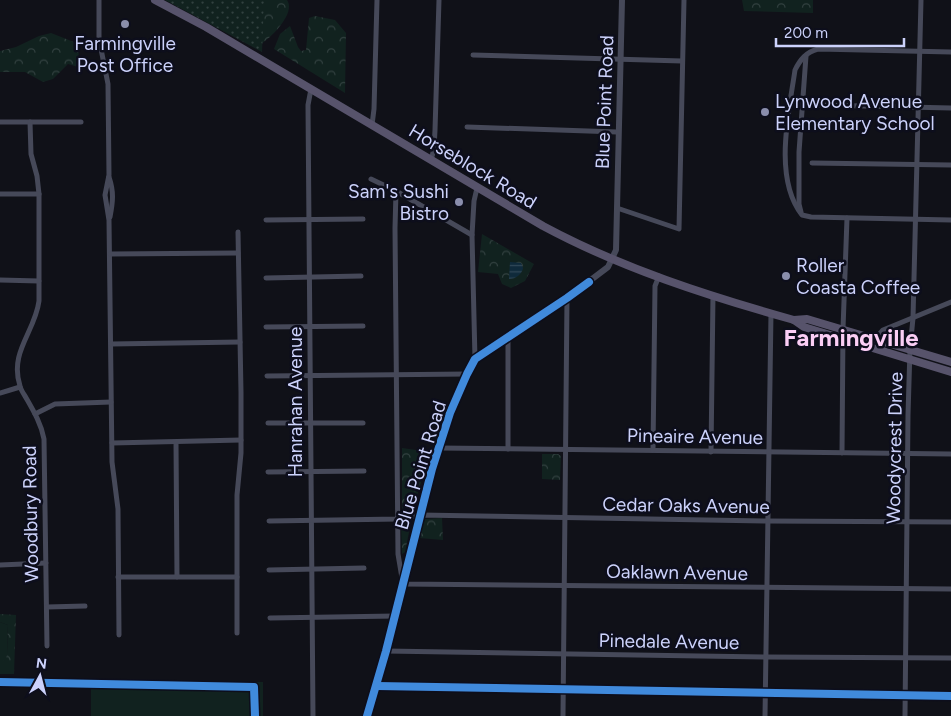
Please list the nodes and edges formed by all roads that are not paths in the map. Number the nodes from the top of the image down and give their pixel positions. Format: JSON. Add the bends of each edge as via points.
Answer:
{"nodes":[{"id":1,"x":98,"y":0,"type":"edge"},
{"id":2,"x":155,"y":0,"type":"edge"},
{"id":3,"x":377,"y":0,"type":"edge"},
{"id":4,"x":439,"y":0,"type":"edge"},
{"id":5,"x":622,"y":0,"type":"edge"},
{"id":6,"x":684,"y":0,"type":"edge"},
{"id":7,"x":921,"y":0,"type":"edge"},
{"id":8,"x":920,"y":51,"type":"junction"},
{"id":9,"x":951,"y":52,"type":"edge"},
{"id":10,"x":473,"y":55,"type":"dead end"},
{"id":11,"x":806,"y":56,"type":"junction"},
{"id":12,"x":621,"y":60,"type":"junction"},
{"id":13,"x":682,"y":61,"type":"junction"},
{"id":14,"x":311,"y":89,"type":"junction"},
{"id":15,"x":820,"y":105,"type":"dead end"},
{"id":16,"x":917,"y":107,"type":"junction"},
{"id":17,"x":951,"y":108,"type":"edge"},
{"id":18,"x":0,"y":122,"type":"edge"},
{"id":19,"x":30,"y":122,"type":"junction"},
{"id":20,"x":81,"y":122,"type":"dead end"},
{"id":21,"x":372,"y":125,"type":"junction"},
{"id":22,"x":467,"y":127,"type":"dead end"},
{"id":23,"x":618,"y":132,"type":"junction"},
{"id":24,"x":431,"y":160,"type":"junction"},
{"id":25,"x":812,"y":162,"type":"dead end"},
{"id":26,"x":917,"y":164,"type":"junction"},
{"id":27,"x":951,"y":164,"type":"edge"},
{"id":28,"x":371,"y":179,"type":"dead end"},
{"id":29,"x":477,"y":188,"type":"junction"},
{"id":30,"x":396,"y":191,"type":"junction"},
{"id":31,"x":0,"y":194,"type":"edge"},
{"id":32,"x":39,"y":194,"type":"junction"},
{"id":33,"x":617,"y":208,"type":"junction"},
{"id":34,"x":802,"y":215,"type":"junction"},
{"id":35,"x":847,"y":218,"type":"junction"},
{"id":36,"x":363,"y":219,"type":"dead end"},
{"id":37,"x":266,"y":220,"type":"dead end"},
{"id":38,"x":308,"y":220,"type":"junction"},
{"id":39,"x":915,"y":220,"type":"junction"},
{"id":40,"x":951,"y":220,"type":"edge"},
{"id":41,"x":238,"y":232,"type":"dead end"},
{"id":42,"x":472,"y":235,"type":"junction"},
{"id":43,"x":238,"y":253,"type":"junction"},
{"id":44,"x":110,"y":254,"type":"junction"},
{"id":45,"x":612,"y":259,"type":"junction"},
{"id":46,"x":361,"y":276,"type":"dead end"},
{"id":47,"x":659,"y":276,"type":"junction"},
{"id":48,"x":266,"y":278,"type":"dead end"},
{"id":49,"x":309,"y":278,"type":"junction"},
{"id":50,"x":0,"y":280,"type":"edge"},
{"id":51,"x":39,"y":281,"type":"junction"},
{"id":52,"x":713,"y":295,"type":"junction"},
{"id":53,"x":568,"y":298,"type":"junction"},
{"id":54,"x":951,"y":302,"type":"edge"},
{"id":55,"x":771,"y":313,"type":"junction"},
{"id":56,"x":913,"y":318,"type":"junction"},
{"id":57,"x":794,"y":320,"type":"junction"},
{"id":58,"x":310,"y":326,"type":"junction"},
{"id":59,"x":363,"y":326,"type":"dead end"},
{"id":60,"x":266,"y":327,"type":"dead end"},
{"id":61,"x":843,"y":329,"type":"junction"},
{"id":62,"x":508,"y":338,"type":"junction"},
{"id":63,"x":843,"y":338,"type":"junction"},
{"id":64,"x":875,"y":339,"type":"junction"},
{"id":65,"x":240,"y":342,"type":"junction"},
{"id":66,"x":111,"y":344,"type":"junction"},
{"id":67,"x":910,"y":349,"type":"junction"},
{"id":68,"x":475,"y":359,"type":"junction"},
{"id":69,"x":910,"y":359,"type":"junction"},
{"id":70,"x":951,"y":362,"type":"edge"},
{"id":71,"x":951,"y":372,"type":"edge"},
{"id":72,"x":396,"y":373,"type":"junction"},
{"id":73,"x":310,"y":374,"type":"junction"},
{"id":74,"x":467,"y":374,"type":"junction"},
{"id":75,"x":267,"y":376,"type":"dead end"},
{"id":76,"x":20,"y":387,"type":"junction"},
{"id":77,"x":0,"y":393,"type":"edge"},
{"id":78,"x":110,"y":402,"type":"junction"},
{"id":79,"x":35,"y":414,"type":"junction"},
{"id":80,"x":268,"y":423,"type":"dead end"},
{"id":81,"x":310,"y":423,"type":"junction"},
{"id":82,"x":363,"y":423,"type":"dead end"},
{"id":83,"x":241,"y":440,"type":"junction"},
{"id":84,"x":112,"y":442,"type":"junction"},
{"id":85,"x":176,"y":442,"type":"junction"},
{"id":86,"x":439,"y":448,"type":"junction"},
{"id":87,"x":508,"y":449,"type":"junction"},
{"id":88,"x":566,"y":450,"type":"junction"},
{"id":89,"x":652,"y":450,"type":"junction"},
{"id":90,"x":710,"y":452,"type":"junction"},
{"id":91,"x":769,"y":452,"type":"junction"},
{"id":92,"x":842,"y":453,"type":"junction"},
{"id":93,"x":908,"y":454,"type":"junction"},
{"id":94,"x":951,"y":454,"type":"edge"},
{"id":95,"x":364,"y":471,"type":"dead end"},
{"id":96,"x":268,"y":472,"type":"dead end"},
{"id":97,"x":310,"y":472,"type":"junction"},
{"id":98,"x":420,"y":515,"type":"junction"},
{"id":99,"x":565,"y":518,"type":"junction"},
{"id":100,"x":399,"y":519,"type":"junction"},
{"id":101,"x":269,"y":520,"type":"dead end"},
{"id":102,"x":311,"y":520,"type":"junction"},
{"id":103,"x":768,"y":521,"type":"junction"},
{"id":104,"x":908,"y":521,"type":"junction"},
{"id":105,"x":951,"y":522,"type":"edge"},
{"id":106,"x":46,"y":563,"type":"junction"},
{"id":107,"x":0,"y":566,"type":"edge"},
{"id":108,"x":364,"y":568,"type":"dead end"},
{"id":109,"x":269,"y":570,"type":"dead end"},
{"id":110,"x":312,"y":570,"type":"junction"},
{"id":111,"x":118,"y":577,"type":"junction"},
{"id":112,"x":177,"y":577,"type":"junction"},
{"id":113,"x":238,"y":577,"type":"junction"},
{"id":114,"x":403,"y":584,"type":"junction"},
{"id":115,"x":565,"y":585,"type":"junction"},
{"id":116,"x":767,"y":588,"type":"junction"},
{"id":117,"x":906,"y":589,"type":"junction"},
{"id":118,"x":951,"y":590,"type":"edge"},
{"id":119,"x":85,"y":606,"type":"dead end"},
{"id":120,"x":47,"y":607,"type":"junction"},
{"id":121,"x":395,"y":616,"type":"junction"},
{"id":122,"x":312,"y":617,"type":"junction"},
{"id":123,"x":270,"y":618,"type":"dead end"},
{"id":124,"x":237,"y":634,"type":"dead end"},
{"id":125,"x":119,"y":635,"type":"dead end"},
{"id":126,"x":47,"y":646,"type":"dead end"},
{"id":127,"x":386,"y":651,"type":"junction"},
{"id":128,"x":564,"y":654,"type":"junction"},
{"id":129,"x":766,"y":657,"type":"junction"},
{"id":130,"x":906,"y":658,"type":"junction"},
{"id":131,"x":951,"y":658,"type":"edge"},
{"id":132,"x":313,"y":716,"type":"edge"},
{"id":133,"x":367,"y":716,"type":"edge"},
{"id":134,"x":563,"y":716,"type":"edge"},
{"id":135,"x":765,"y":716,"type":"edge"},
{"id":136,"x":905,"y":716,"type":"edge"}],
"edges":[{"from":1,"to":44,"type":"street","via":[[99,38],[108,84],[109,175],[114,198],[109,220]]},
{"from":2,"to":14,"type":"main road","name":"Horseblock Road"},
{"from":3,"to":21,"type":"street"},
{"from":4,"to":24,"type":"street"},
{"from":5,"to":12,"type":"street","name":"Blue Point Road"},
{"from":6,"to":13,"type":"street"},
{"from":7,"to":8,"type":"street","name":"Woodycrest Drive"},
{"from":8,"to":9,"type":"street"},
{"from":8,"to":11,"type":"street","via":[[814,50]]},
{"from":8,"to":16,"type":"street","name":"Woodycrest Drive"},
{"from":10,"to":12,"type":"street"},
{"from":11,"to":34,"type":"street","via":[[799,152]]},
{"from":11,"to":34,"type":"street","via":[[800,59],[795,70],[785,152],[788,185]]},
{"from":12,"to":13,"type":"street"},
{"from":12,"to":23,"type":"street","name":"Blue Point Road"},
{"from":13,"to":33,"type":"street","via":[[679,229]]},
{"from":14,"to":21,"type":"main road","name":"Horseblock Road"},
{"from":14,"to":38,"type":"street","name":"Hanrahan Avenue","via":[[308,105]]},
{"from":15,"to":16,"type":"street"},
{"from":16,"to":17,"type":"street"},
{"from":16,"to":26,"type":"street","name":"Woodycrest Drive"},
{"from":18,"to":19,"type":"street"},
{"from":19,"to":20,"type":"street"},
{"from":19,"to":32,"type":"street","name":"Woodbury Road","via":[[30,154]]},
{"from":21,"to":24,"type":"main road","name":"Horseblock Road"},
{"from":22,"to":23,"type":"street"},
{"from":23,"to":33,"type":"street","name":"Blue Point Road"},
{"from":24,"to":29,"type":"main road","name":"Horseblock Road"},
{"from":25,"to":26,"type":"street"},
{"from":26,"to":27,"type":"street"},
{"from":26,"to":39,"type":"street","name":"Woodycrest Drive"},
{"from":28,"to":30,"type":"street"},
{"from":29,"to":42,"type":"street"},
{"from":29,"to":45,"type":"main road","name":"Horseblock Road","via":[[558,234]]},
{"from":30,"to":42,"type":"street"},
{"from":30,"to":72,"type":"street"},
{"from":31,"to":32,"type":"street"},
{"from":32,"to":51,"type":"street","name":"Woodbury Road"},
{"from":33,"to":45,"type":"street","name":"Blue Point Road","via":[[616,250]]},
{"from":34,"to":35,"type":"street"},
{"from":35,"to":39,"type":"street"},
{"from":35,"to":61,"type":"street"},
{"from":36,"to":38,"type":"street"},
{"from":37,"to":38,"type":"street"},
{"from":38,"to":49,"type":"street","name":"Hanrahan Avenue"},
{"from":39,"to":40,"type":"street"},
{"from":39,"to":56,"type":"street","name":"Woodycrest Drive"},
{"from":41,"to":43,"type":"street"},
{"from":42,"to":68,"type":"street"},
{"from":43,"to":44,"type":"street"},
{"from":43,"to":65,"type":"street"},
{"from":44,"to":66,"type":"street"},
{"from":45,"to":47,"type":"main road","name":"Horseblock Road"},
{"from":45,"to":53,"type":"street","name":"Blue Point Road","via":[[608,268]]},
{"from":46,"to":49,"type":"street"},
{"from":47,"to":52,"type":"main road","name":"Horseblock Road"},
{"from":47,"to":89,"type":"street","via":[[655,286]]},
{"from":48,"to":49,"type":"street"},
{"from":49,"to":58,"type":"street","name":"Hanrahan Avenue"},
{"from":50,"to":51,"type":"street"},
{"from":51,"to":76,"type":"street","name":"Woodbury Road","via":[[36,317],[18,357]]},
{"from":52,"to":55,"type":"main road","name":"Horseblock Road"},
{"from":52,"to":90,"type":"street"},
{"from":53,"to":62,"type":"street","name":"Blue Point Road"},
{"from":53,"to":88,"type":"street"},
{"from":54,"to":56,"type":"street"},
{"from":55,"to":57,"type":"main road","name":"Horseblock Road"},
{"from":55,"to":91,"type":"street"},
{"from":56,"to":64,"type":"street","via":[[882,330]]},
{"from":56,"to":67,"type":"street","name":"Woodycrest Drive"},
{"from":57,"to":61,"type":"main road","name":"Horseblock Road","via":[[807,319]]},
{"from":57,"to":63,"type":"main road","name":"Horseblock Road","via":[[804,327]]},
{"from":58,"to":59,"type":"street"},
{"from":58,"to":60,"type":"street"},
{"from":58,"to":73,"type":"street","name":"Hanrahan Avenue"},
{"from":61,"to":63,"type":"street"},
{"from":61,"to":64,"type":"main road","name":"Horseblock Road"},
{"from":62,"to":68,"type":"street","name":"Blue Point Road"},
{"from":62,"to":87,"type":"street"},
{"from":63,"to":69,"type":"main road","name":"Horseblock Road"},
{"from":63,"to":92,"type":"street"},
{"from":64,"to":67,"type":"main road","name":"Horseblock Road"},
{"from":65,"to":66,"type":"street"},
{"from":65,"to":83,"type":"street"},
{"from":66,"to":78,"type":"street"},
{"from":67,"to":69,"type":"street","name":"Woodycrest Drive"},
{"from":67,"to":70,"type":"main road","name":"Horseblock Road"},
{"from":68,"to":74,"type":"street","name":"Blue Point Road"},
{"from":69,"to":71,"type":"main road","name":"Horseblock Road"},
{"from":69,"to":93,"type":"street","name":"Woodycrest Drive"},
{"from":72,"to":73,"type":"street"},
{"from":72,"to":74,"type":"street"},
{"from":72,"to":100,"type":"street"},
{"from":73,"to":75,"type":"street"},
{"from":73,"to":81,"type":"street","name":"Hanrahan Avenue"},
{"from":74,"to":86,"type":"street","name":"Blue Point Road"},
{"from":76,"to":77,"type":"street"},
{"from":76,"to":79,"type":"street","name":"Woodbury Road"},
{"from":78,"to":79,"type":"street","via":[[51,405]]},
{"from":78,"to":84,"type":"street"},
{"from":79,"to":106,"type":"street","name":"Woodbury Road","via":[[44,443]]},
{"from":80,"to":81,"type":"street"},
{"from":81,"to":82,"type":"street"},
{"from":81,"to":97,"type":"street","name":"Hanrahan Avenue"},
{"from":83,"to":85,"type":"street"},
{"from":83,"to":113,"type":"street","via":[[237,495]]},
{"from":84,"to":85,"type":"street"},
{"from":84,"to":111,"type":"street","via":[[112,472],[118,509]]},
{"from":85,"to":112,"type":"street"},
{"from":86,"to":87,"type":"street","name":"Pineaire Avenue"},
{"from":86,"to":98,"type":"street","name":"Blue Point Road"},
{"from":87,"to":88,"type":"street","name":"Pineaire Avenue"},
{"from":88,"to":89,"type":"street","name":"Pineaire Avenue"},
{"from":88,"to":99,"type":"street"},
{"from":89,"to":90,"type":"street","name":"Pineaire Avenue"},
{"from":90,"to":91,"type":"street","name":"Pineaire Avenue"},
{"from":91,"to":92,"type":"street","name":"Pineaire Avenue"},
{"from":91,"to":103,"type":"street"},
{"from":92,"to":93,"type":"street","name":"Pineaire Avenue"},
{"from":93,"to":94,"type":"street","name":"Pineaire Avenue"},
{"from":93,"to":104,"type":"street","name":"Woodycrest Drive"},
{"from":95,"to":97,"type":"street"},
{"from":96,"to":97,"type":"street"},
{"from":97,"to":102,"type":"street","name":"Hanrahan Avenue"},
{"from":98,"to":99,"type":"street","name":"Cedar Oaks Avenue"},
{"from":98,"to":100,"type":"street","name":"Cedar Oaks Avenue"},
{"from":98,"to":114,"type":"street","name":"Blue Point Road"},
{"from":99,"to":103,"type":"street","name":"Cedar Oaks Avenue"},
{"from":99,"to":115,"type":"street"},
{"from":100,"to":102,"type":"street","name":"Cedar Oaks Avenue"},
{"from":100,"to":114,"type":"street","via":[[398,554]]},
{"from":101,"to":102,"type":"street","name":"Cedar Oaks Avenue"},
{"from":102,"to":110,"type":"street","name":"Hanrahan Avenue"},
{"from":103,"to":104,"type":"street","name":"Cedar Oaks Avenue"},
{"from":103,"to":116,"type":"street"},
{"from":104,"to":105,"type":"street","name":"Cedar Oaks Avenue"},
{"from":104,"to":117,"type":"street","name":"Woodycrest Drive"},
{"from":106,"to":107,"type":"street"},
{"from":106,"to":120,"type":"street","name":"Woodbury Road"},
{"from":108,"to":110,"type":"street"},
{"from":109,"to":110,"type":"street"},
{"from":110,"to":122,"type":"street","name":"Hanrahan Avenue"},
{"from":111,"to":112,"type":"street"},
{"from":111,"to":125,"type":"street"},
{"from":112,"to":113,"type":"street"},
{"from":113,"to":124,"type":"street"},
{"from":114,"to":115,"type":"street","name":"Oaklawn Avenue"},
{"from":114,"to":121,"type":"street","name":"Blue Point Road"},
{"from":115,"to":116,"type":"street","name":"Oaklawn Avenue"},
{"from":115,"to":128,"type":"street"},
{"from":116,"to":117,"type":"street","name":"Oaklawn Avenue"},
{"from":116,"to":129,"type":"street"},
{"from":117,"to":118,"type":"street","name":"Oaklawn Avenue"},
{"from":117,"to":130,"type":"street","name":"Woodycrest Drive"},
{"from":119,"to":120,"type":"street"},
{"from":120,"to":126,"type":"street","name":"Woodbury Road"},
{"from":121,"to":122,"type":"street"},
{"from":121,"to":127,"type":"street","name":"Blue Point Road"},
{"from":122,"to":123,"type":"street"},
{"from":122,"to":132,"type":"street","name":"Hanrahan Avenue"},
{"from":127,"to":128,"type":"street","name":"Pinedale Avenue"},
{"from":127,"to":133,"type":"street","name":"Blue Point Road"},
{"from":128,"to":129,"type":"street","name":"Pinedale Avenue"},
{"from":128,"to":134,"type":"street"},
{"from":129,"to":130,"type":"street","name":"Pinedale Avenue"},
{"from":129,"to":135,"type":"street"},
{"from":130,"to":131,"type":"street","name":"Pinedale Avenue"},
{"from":130,"to":136,"type":"street","name":"Woodycrest Drive"}]}
